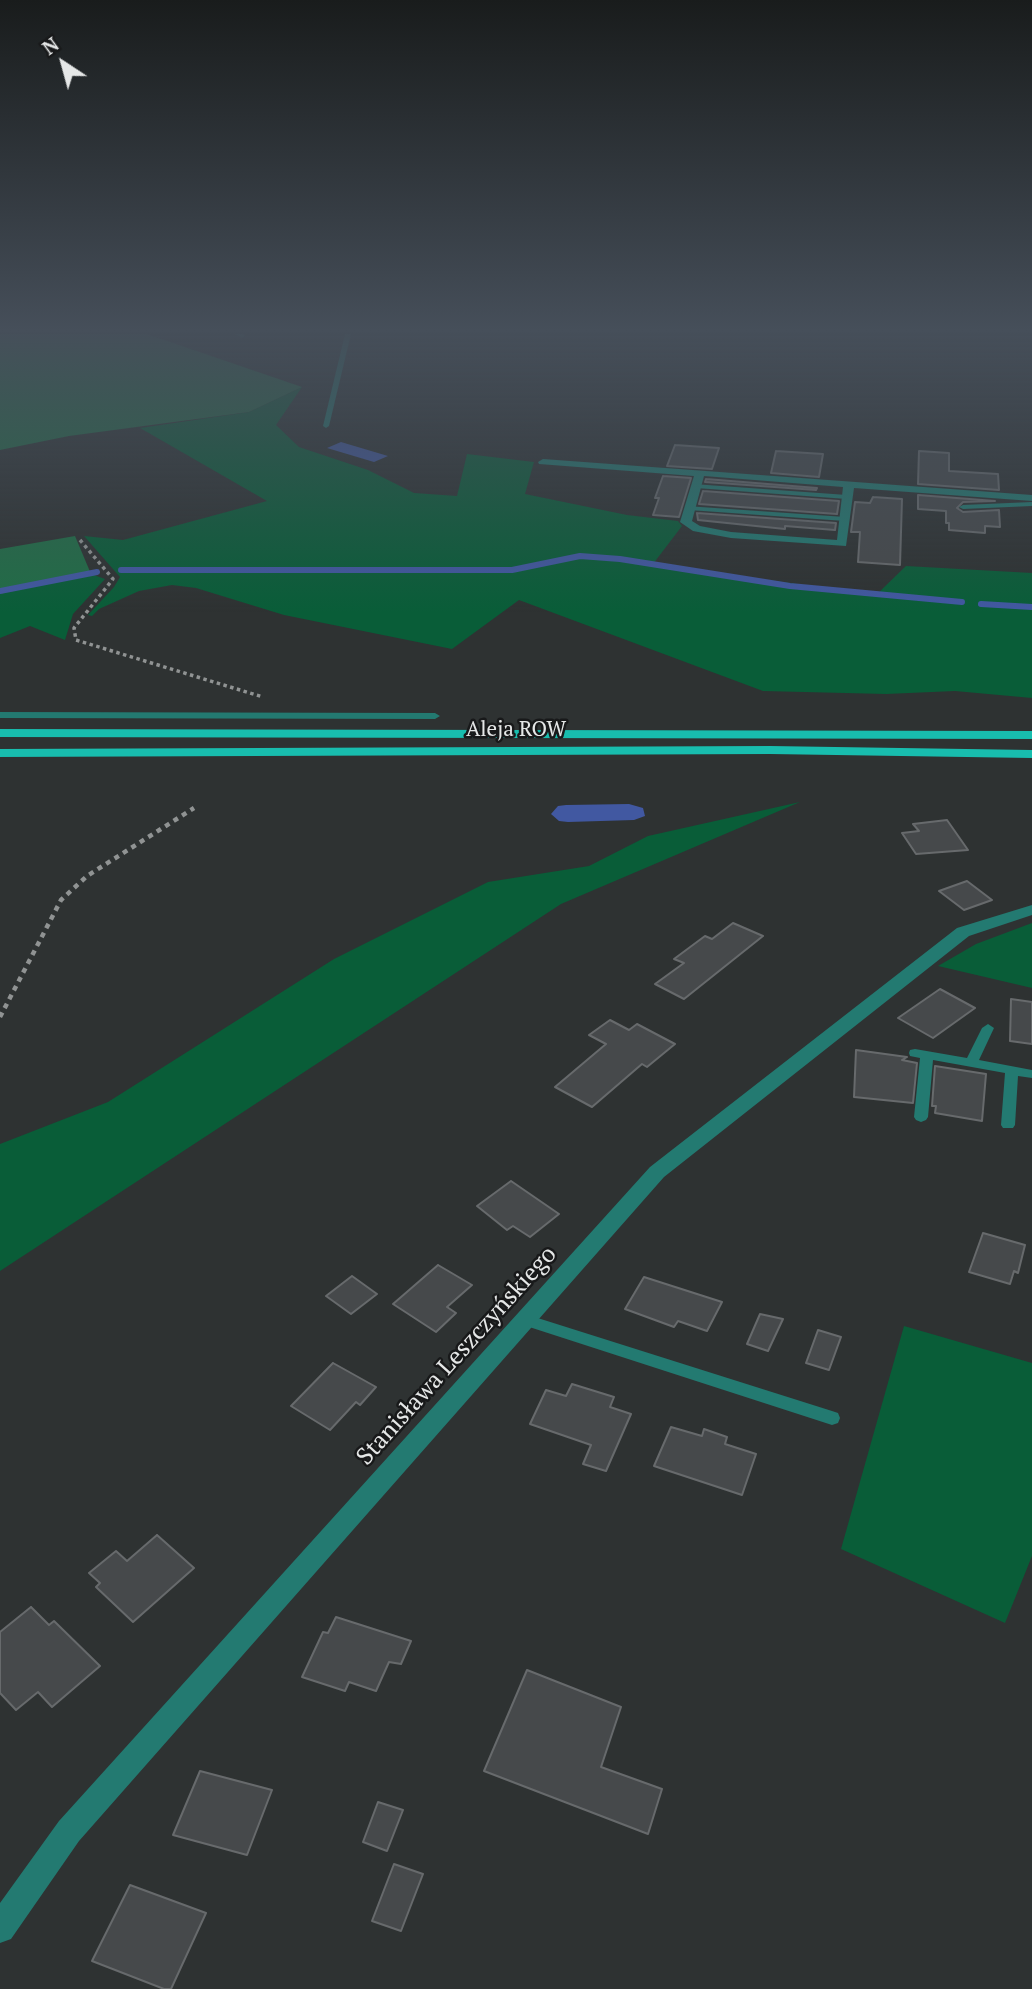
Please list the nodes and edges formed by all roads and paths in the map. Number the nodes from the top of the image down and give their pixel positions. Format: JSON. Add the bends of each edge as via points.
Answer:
{"nodes":[{"id":1,"x":543,"y":462,"type":"dead end"},
{"id":2,"x":700,"y":473,"type":"junction"},
{"id":3,"x":849,"y":484,"type":"junction"},
{"id":4,"x":696,"y":486,"type":"junction"},
{"id":5,"x":847,"y":497,"type":"junction"},
{"id":6,"x":1032,"y":498,"type":"edge"},
{"id":7,"x":1032,"y":504,"type":"edge"},
{"id":8,"x":963,"y":507,"type":"dead end"},
{"id":9,"x":689,"y":508,"type":"junction"},
{"id":10,"x":845,"y":519,"type":"junction"},
{"id":11,"x":80,"y":540,"type":"dead end"},
{"id":12,"x":264,"y":697,"type":"dead end"},
{"id":13,"x":0,"y":715,"type":"edge"},
{"id":14,"x":435,"y":716,"type":"dead end"},
{"id":15,"x":0,"y":733,"type":"edge"},
{"id":16,"x":1032,"y":735,"type":"edge"},
{"id":17,"x":0,"y":753,"type":"edge"},
{"id":18,"x":1032,"y":754,"type":"edge"},
{"id":19,"x":194,"y":808,"type":"dead end"},
{"id":20,"x":1032,"y":910,"type":"edge"},
{"id":21,"x":0,"y":1017,"type":"edge"},
{"id":22,"x":988,"y":1028,"type":"dead end"},
{"id":23,"x":971,"y":1063,"type":"junction"},
{"id":24,"x":1012,"y":1070,"type":"junction"},
{"id":25,"x":1032,"y":1074,"type":"edge"},
{"id":26,"x":921,"y":1116,"type":"dead end"},
{"id":27,"x":1008,"y":1125,"type":"dead end"},
{"id":28,"x":525,"y":1320,"type":"junction"},
{"id":29,"x":832,"y":1418,"type":"dead end"},
{"id":30,"x":0,"y":1928,"type":"edge"}],
"edges":[{"from":1,"to":2,"type":"street"},
{"from":2,"to":3,"type":"street"},
{"from":2,"to":4,"type":"street"},
{"from":3,"to":5,"type":"street"},
{"from":3,"to":6,"type":"street"},
{"from":4,"to":5,"type":"lane"},
{"from":4,"to":9,"type":"street"},
{"from":5,"to":10,"type":"street"},
{"from":7,"to":8,"type":"lane"},
{"from":9,"to":10,"type":"lane"},
{"from":9,"to":10,"type":"street","via":[[685,522],[691,527],[754,538],[842,544]]},
{"from":11,"to":12,"type":"path","via":[[113,579],[74,628],[76,640]]},
{"from":13,"to":14,"type":"lane"},
{"from":15,"to":16,"type":"main road","name":"Aleja ROW"},
{"from":17,"to":18,"type":"main road","name":"Aleja ROW","via":[[770,750]]},
{"from":19,"to":21,"type":"path","via":[[88,876],[61,900]]},
{"from":20,"to":28,"type":"street","name":"Stanisława Leszczyńskiego","via":[[963,932],[657,1172]]},
{"from":22,"to":23,"type":"lane"},
{"from":23,"to":24,"type":"lane"},
{"from":23,"to":26,"type":"lane","via":[[921,1054]]},
{"from":24,"to":25,"type":"lane"},
{"from":24,"to":27,"type":"lane"},
{"from":28,"to":29,"type":"lane"},
{"from":28,"to":30,"type":"street","name":"Stanisława Leszczyńskiego","via":[[69,1831]]}]}
